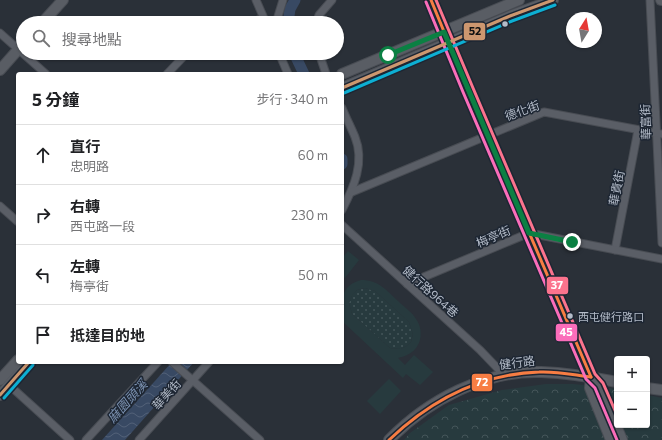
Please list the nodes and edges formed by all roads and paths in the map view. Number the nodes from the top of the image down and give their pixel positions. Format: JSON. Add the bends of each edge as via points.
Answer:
{"nodes":[{"id":1,"x":63,"y":0,"type":"edge"},
{"id":2,"x":256,"y":0,"type":"edge"},
{"id":3,"x":283,"y":0,"type":"edge"},
{"id":4,"x":332,"y":0,"type":"edge"},
{"id":5,"x":431,"y":0,"type":"edge"},
{"id":6,"x":519,"y":0,"type":"edge"},
{"id":7,"x":553,"y":0,"type":"edge"},
{"id":8,"x":650,"y":0,"type":"edge"},
{"id":9,"x":48,"y":16,"type":"edge"},
{"id":10,"x":263,"y":16,"type":"edge"},
{"id":11,"x":278,"y":16,"type":"edge"},
{"id":12,"x":319,"y":16,"type":"edge"},
{"id":13,"x":444,"y":32,"type":"junction"},
{"id":14,"x":0,"y":33,"type":"edge"},
{"id":15,"x":448,"y":42,"type":"junction"},
{"id":16,"x":16,"y":44,"type":"edge"},
{"id":17,"x":16,"y":52,"type":"edge"},
{"id":18,"x":33,"y":60,"type":"edge"},
{"id":19,"x":180,"y":60,"type":"edge"},
{"id":20,"x":282,"y":60,"type":"edge"},
{"id":21,"x":321,"y":60,"type":"edge"},
{"id":22,"x":0,"y":70,"type":"edge"},
{"id":23,"x":44,"y":72,"type":"edge"},
{"id":24,"x":170,"y":72,"type":"edge"},
{"id":25,"x":287,"y":72,"type":"edge"},
{"id":26,"x":325,"y":72,"type":"edge"},
{"id":27,"x":344,"y":73,"type":"edge"},
{"id":28,"x":344,"y":87,"type":"edge"},
{"id":29,"x":344,"y":113,"type":"edge"},
{"id":30,"x":638,"y":130,"type":"junction"},
{"id":31,"x":659,"y":134,"type":"edge"},
{"id":32,"x":487,"y":135,"type":"junction"},
{"id":33,"x":352,"y":192,"type":"junction"},
{"id":34,"x":0,"y":206,"type":"edge"},
{"id":35,"x":344,"y":206,"type":"edge"},
{"id":36,"x":16,"y":220,"type":"edge"},
{"id":37,"x":344,"y":227,"type":"edge"},
{"id":38,"x":529,"y":233,"type":"junction"},
{"id":39,"x":662,"y":243,"type":"edge"},
{"id":40,"x":615,"y":250,"type":"junction"},
{"id":41,"x":662,"y":259,"type":"edge"},
{"id":42,"x":407,"y":284,"type":"junction"},
{"id":43,"x":16,"y":363,"type":"edge"},
{"id":44,"x":27,"y":364,"type":"edge"},
{"id":45,"x":156,"y":364,"type":"edge"},
{"id":46,"x":174,"y":364,"type":"edge"},
{"id":47,"x":207,"y":364,"type":"edge"},
{"id":48,"x":504,"y":376,"type":"junction"},
{"id":49,"x":590,"y":376,"type":"junction"},
{"id":50,"x":190,"y":379,"type":"junction"},
{"id":51,"x":614,"y":381,"type":"edge"},
{"id":52,"x":5,"y":382,"type":"edge"},
{"id":53,"x":650,"y":388,"type":"edge"},
{"id":54,"x":662,"y":390,"type":"edge"},
{"id":55,"x":0,"y":395,"type":"edge"},
{"id":56,"x":70,"y":440,"type":"edge"},
{"id":57,"x":86,"y":440,"type":"edge"},
{"id":58,"x":139,"y":440,"type":"edge"},
{"id":59,"x":259,"y":440,"type":"edge"},
{"id":60,"x":389,"y":440,"type":"edge"},
{"id":61,"x":612,"y":440,"type":"edge"},
{"id":62,"x":622,"y":440,"type":"edge"}],
"edges":[{"from":1,"to":9,"type":"street"},
{"from":2,"to":10,"type":"street"},
{"from":3,"to":11,"type":"street"},
{"from":4,"to":12,"type":"street"},
{"from":5,"to":13,"type":"street"},
{"from":6,"to":13,"type":"street"},
{"from":7,"to":15,"type":"street"},
{"from":8,"to":31,"type":"street","name":"華富街"},
{"from":13,"to":15,"type":"street"},
{"from":13,"to":27,"type":"street"},
{"from":14,"to":16,"type":"street"},
{"from":15,"to":28,"type":"street"},
{"from":15,"to":32,"type":"street"},
{"from":17,"to":22,"type":"street"},
{"from":18,"to":23,"type":"street"},
{"from":19,"to":24,"type":"street"},
{"from":20,"to":25,"type":"street"},
{"from":21,"to":26,"type":"street"},
{"from":29,"to":33,"type":"street","via":[[359,154]]},
{"from":30,"to":31,"type":"street","name":"德化街"},
{"from":30,"to":32,"type":"street","name":"德化街","via":[[544,112]]},
{"from":30,"to":40,"type":"street","name":"華貴街"},
{"from":31,"to":39,"type":"street","name":"華富街"},
{"from":32,"to":33,"type":"street","name":"德化街"},
{"from":32,"to":38,"type":"street"},
{"from":33,"to":35,"type":"street"},
{"from":34,"to":36,"type":"street"},
{"from":37,"to":42,"type":"street","name":"健行路964巷"},
{"from":38,"to":40,"type":"street","name":"梅亭街"},
{"from":38,"to":42,"type":"street","name":"梅亭街"},
{"from":38,"to":49,"type":"street"},
{"from":40,"to":41,"type":"street","name":"梅亭街"},
{"from":42,"to":48,"type":"street","name":"健行路964巷","via":[[480,350]]},
{"from":43,"to":52,"type":"street"},
{"from":44,"to":52,"type":"street"},
{"from":45,"to":57,"type":"street"},
{"from":46,"to":50,"type":"street"},
{"from":47,"to":50,"type":"street","name":"華美街"},
{"from":48,"to":49,"type":"street","name":"健行路","via":[[540,372]]},
{"from":48,"to":60,"type":"street","name":"健行路","via":[[452,393],[424,410]]},
{"from":49,"to":51,"type":"street","name":"健行路"},
{"from":49,"to":61,"type":"street","via":[[590,388]]},
{"from":49,"to":62,"type":"street","via":[[599,385]]},
{"from":50,"to":58,"type":"street","name":"華美街"},
{"from":50,"to":59,"type":"street"},
{"from":52,"to":55,"type":"street"},
{"from":52,"to":56,"type":"street"},
{"from":53,"to":54,"type":"street"}]}
